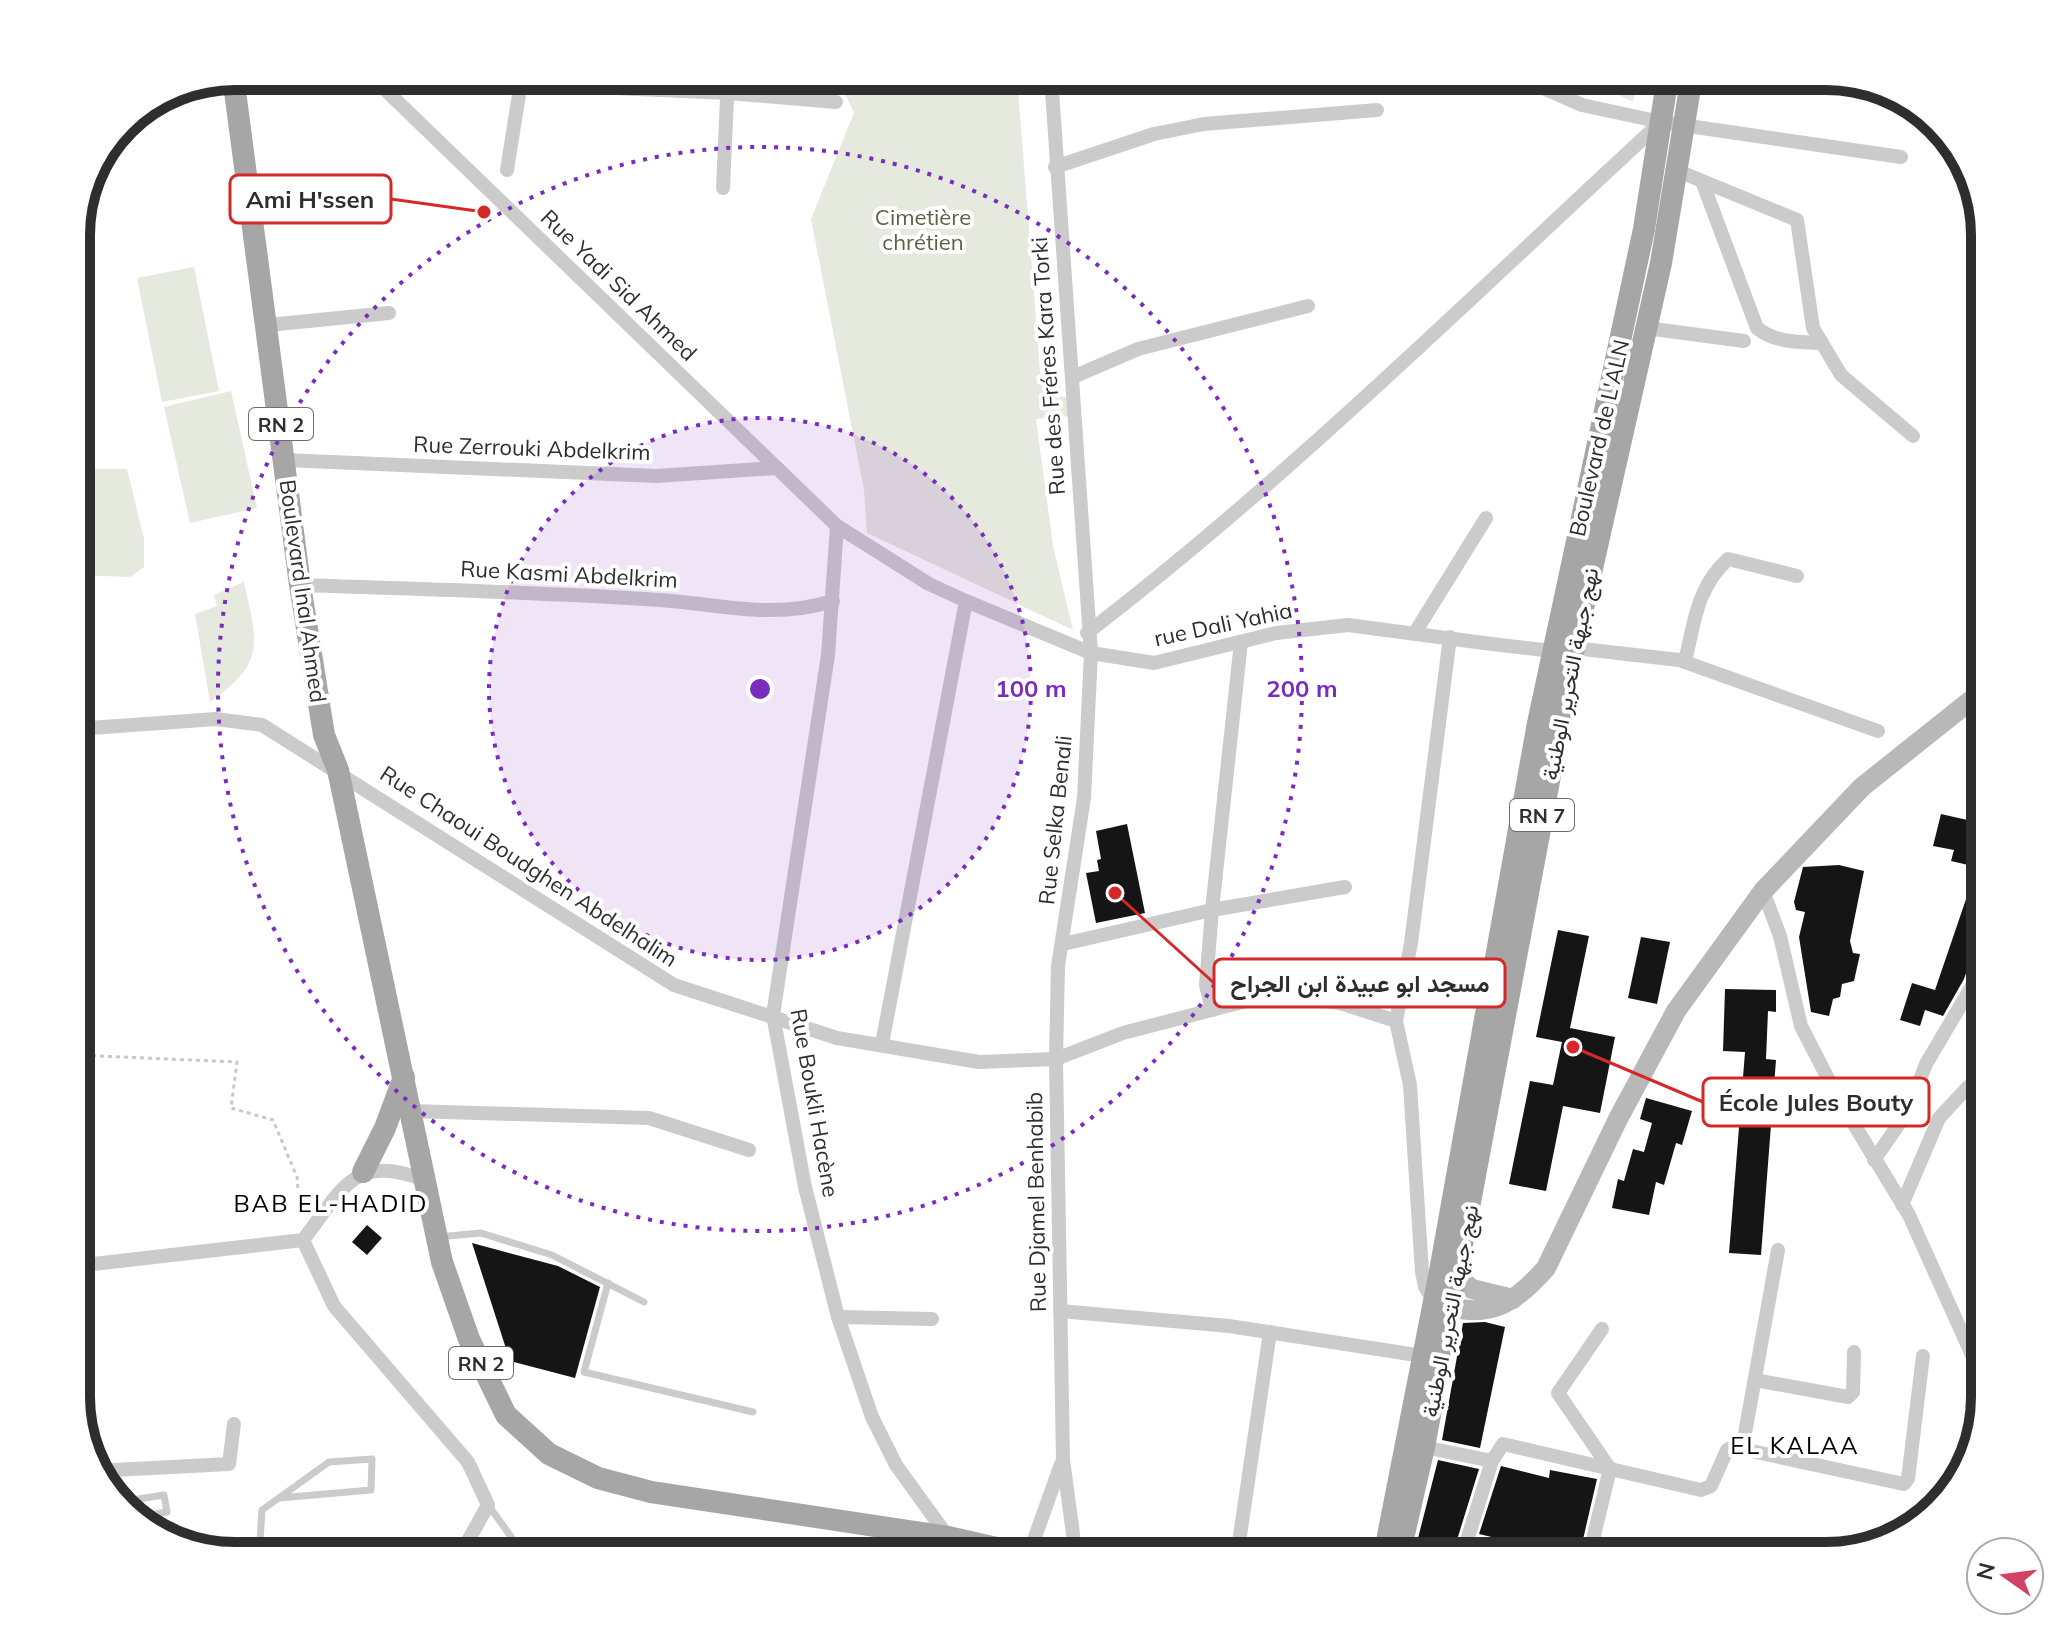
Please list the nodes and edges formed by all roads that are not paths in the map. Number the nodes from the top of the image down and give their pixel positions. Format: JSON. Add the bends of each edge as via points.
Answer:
{"nodes":[{"id":1,"x":235,"y":90,"type":"edge"},
{"id":2,"x":386,"y":90,"type":"edge"},
{"id":3,"x":520,"y":90,"type":"edge"},
{"id":4,"x":681,"y":90,"type":"edge"},
{"id":5,"x":729,"y":90,"type":"edge"},
{"id":6,"x":1052,"y":90,"type":"edge"},
{"id":7,"x":1548,"y":90,"type":"edge"},
{"id":8,"x":1666,"y":90,"type":"edge"},
{"id":9,"x":1690,"y":90,"type":"edge"},
{"id":10,"x":729,"y":93,"type":"junction"},
{"id":11,"x":836,"y":102,"type":"dead end"},
{"id":12,"x":1377,"y":110,"type":"dead end"},
{"id":13,"x":1661,"y":122,"type":"junction"},
{"id":14,"x":1685,"y":126,"type":"junction"},
{"id":15,"x":1901,"y":157,"type":"dead end"},
{"id":16,"x":1055,"y":167,"type":"junction"},
{"id":17,"x":507,"y":170,"type":"dead end"},
{"id":18,"x":1678,"y":171,"type":"junction"},
{"id":19,"x":1702,"y":181,"type":"junction"},
{"id":20,"x":723,"y":188,"type":"dead end"},
{"id":21,"x":1308,"y":306,"type":"dead end"},
{"id":22,"x":389,"y":313,"type":"dead end"},
{"id":23,"x":268,"y":325,"type":"junction"},
{"id":24,"x":1646,"y":328,"type":"junction"},
{"id":25,"x":1744,"y":341,"type":"dead end"},
{"id":26,"x":1822,"y":343,"type":"junction"},
{"id":27,"x":1073,"y":377,"type":"junction"},
{"id":28,"x":1913,"y":436,"type":"dead end"},
{"id":29,"x":285,"y":460,"type":"junction"},
{"id":30,"x":777,"y":468,"type":"junction"},
{"id":31,"x":1486,"y":518,"type":"dead end"},
{"id":32,"x":837,"y":526,"type":"junction"},
{"id":33,"x":1797,"y":576,"type":"dead end"},
{"id":34,"x":300,"y":585,"type":"junction"},
{"id":35,"x":833,"y":601,"type":"junction"},
{"id":36,"x":966,"y":601,"type":"junction"},
{"id":37,"x":1416,"y":631,"type":"junction"},
{"id":38,"x":1087,"y":633,"type":"junction"},
{"id":39,"x":1450,"y":637,"type":"junction"},
{"id":40,"x":1241,"y":642,"type":"junction"},
{"id":41,"x":1563,"y":649,"type":"junction"},
{"id":42,"x":1091,"y":653,"type":"junction"},
{"id":43,"x":1685,"y":662,"type":"junction"},
{"id":44,"x":1971,"y":700,"type":"edge"},
{"id":45,"x":90,"y":728,"type":"edge"},
{"id":46,"x":1878,"y":731,"type":"dead end"},
{"id":47,"x":338,"y":770,"type":"junction"},
{"id":48,"x":1345,"y":887,"type":"dead end"},
{"id":49,"x":1763,"y":891,"type":"junction"},
{"id":50,"x":1212,"y":910,"type":"junction"},
{"id":51,"x":1063,"y":944,"type":"junction"},
{"id":52,"x":1971,"y":988,"type":"edge"},
{"id":53,"x":1212,"y":1010,"type":"junction"},
{"id":54,"x":773,"y":1015,"type":"junction"},
{"id":55,"x":1396,"y":1021,"type":"junction"},
{"id":56,"x":882,"y":1044,"type":"junction"},
{"id":57,"x":1056,"y":1059,"type":"junction"},
{"id":58,"x":404,"y":1076,"type":"junction"},
{"id":59,"x":1971,"y":1088,"type":"edge"},
{"id":60,"x":411,"y":1111,"type":"junction"},
{"id":61,"x":749,"y":1150,"type":"dead end"},
{"id":62,"x":1874,"y":1160,"type":"junction"},
{"id":63,"x":363,"y":1172,"type":"junction"},
{"id":64,"x":424,"y":1180,"type":"junction"},
{"id":65,"x":1416,"y":1198,"type":"junction"},
{"id":66,"x":1902,"y":1205,"type":"junction"},
{"id":67,"x":436,"y":1237,"type":"junction"},
{"id":68,"x":303,"y":1240,"type":"junction"},
{"id":69,"x":1778,"y":1250,"type":"dead end"},
{"id":70,"x":90,"y":1264,"type":"edge"},
{"id":71,"x":1448,"y":1274,"type":"junction"},
{"id":72,"x":608,"y":1283,"type":"junction"},
{"id":73,"x":1513,"y":1299,"type":"junction"},
{"id":74,"x":644,"y":1302,"type":"dead end"},
{"id":75,"x":1442,"y":1305,"type":"junction"},
{"id":76,"x":1060,"y":1311,"type":"junction"},
{"id":77,"x":838,"y":1317,"type":"junction"},
{"id":78,"x":932,"y":1319,"type":"dead end"},
{"id":79,"x":1602,"y":1329,"type":"dead end"},
{"id":80,"x":1270,"y":1332,"type":"junction"},
{"id":81,"x":1854,"y":1352,"type":"dead end"},
{"id":82,"x":1971,"y":1354,"type":"edge"},
{"id":83,"x":1423,"y":1356,"type":"junction"},
{"id":84,"x":1923,"y":1356,"type":"dead end"},
{"id":85,"x":1755,"y":1380,"type":"junction"},
{"id":86,"x":753,"y":1412,"type":"dead end"},
{"id":87,"x":234,"y":1424,"type":"dead end"},
{"id":88,"x":1424,"y":1447,"type":"junction"},
{"id":89,"x":1742,"y":1450,"type":"junction"},
{"id":90,"x":1063,"y":1460,"type":"junction"},
{"id":91,"x":1492,"y":1461,"type":"junction"},
{"id":92,"x":1610,"y":1469,"type":"junction"},
{"id":93,"x":110,"y":1470,"type":"edge"},
{"id":94,"x":279,"y":1498,"type":"junction"},
{"id":95,"x":134,"y":1500,"type":"edge"},
{"id":96,"x":488,"y":1505,"type":"junction"},
{"id":97,"x":151,"y":1515,"type":"edge"},
{"id":98,"x":948,"y":1537,"type":"junction"},
{"id":99,"x":260,"y":1542,"type":"edge"},
{"id":100,"x":467,"y":1542,"type":"edge"},
{"id":101,"x":515,"y":1542,"type":"edge"},
{"id":102,"x":971,"y":1542,"type":"edge"},
{"id":103,"x":1035,"y":1542,"type":"edge"},
{"id":104,"x":1074,"y":1542,"type":"edge"},
{"id":105,"x":1239,"y":1542,"type":"edge"},
{"id":106,"x":1387,"y":1542,"type":"edge"},
{"id":107,"x":1402,"y":1542,"type":"edge"},
{"id":108,"x":1466,"y":1542,"type":"edge"},
{"id":109,"x":1592,"y":1542,"type":"edge"}],
"edges":[{"from":1,"to":23,"type":"main road","name":"Boulevard Inal Ahmed","number":"RN 2"},
{"from":2,"to":30,"type":"street","name":"Rue Yadi Sid Ahmed"},
{"from":3,"to":17,"type":"street"},
{"from":4,"to":10,"type":"street"},
{"from":5,"to":10,"type":"street"},
{"from":6,"to":16,"type":"street","name":"Rue des Fréres Kara Torki"},
{"from":7,"to":13,"type":"street","via":[[1582,105]]},
{"from":8,"to":13,"type":"main road","name":"Boulevard de L'ALN","number":"RN 7"},
{"from":9,"to":14,"type":"main road","name":"نهج جبهة التحرير الوطنية","number":"RN 7"},
{"from":10,"to":11,"type":"street"},
{"from":10,"to":20,"type":"street"},
{"from":12,"to":16,"type":"street","via":[[1204,124],[1154,134]]},
{"from":13,"to":14,"type":"street"},
{"from":13,"to":38,"type":"street","via":[[1345,413]]},
{"from":13,"to":41,"type":"main road","name":"Boulevard de L'ALN","number":"RN 7"},
{"from":14,"to":15,"type":"street"},
{"from":14,"to":18,"type":"main road","name":"نهج جبهة التحرير الوطنية","number":"RN 7"},
{"from":16,"to":27,"type":"street","name":"Rue des Fréres Kara Torki"},
{"from":18,"to":19,"type":"street"},
{"from":18,"to":24,"type":"main road","name":"نهج جبهة التحرير الوطنية","number":"RN 7"},
{"from":19,"to":26,"type":"street","via":[[1757,328],[1787,341]]},
{"from":19,"to":26,"type":"street","via":[[1797,220],[1813,328]]},
{"from":21,"to":27,"type":"street","via":[[1138,349]]},
{"from":22,"to":23,"type":"street"},
{"from":23,"to":29,"type":"main road","name":"Boulevard Inal Ahmed","number":"RN 2"},
{"from":24,"to":25,"type":"street"},
{"from":24,"to":41,"type":"main road","name":"نهج جبهة التحرير الوطنية","number":"RN 7"},
{"from":26,"to":28,"type":"street","via":[[1841,375]]},
{"from":27,"to":38,"type":"street","name":"Rue des Fréres Kara Torki"},
{"from":29,"to":30,"type":"street","name":"Rue Zerrouki Abdelkrim","via":[[656,476]]},
{"from":29,"to":34,"type":"main road","name":"Boulevard Inal Ahmed","number":"RN 2"},
{"from":30,"to":32,"type":"street","name":"Rue Yadi Sid Ahmed"},
{"from":31,"to":37,"type":"street"},
{"from":32,"to":35,"type":"street","name":"Rue Boukli Hacène"},
{"from":32,"to":36,"type":"street","name":"rue Dali Yahia"},
{"from":33,"to":43,"type":"street","via":[[1728,559],[1702,591]]},
{"from":34,"to":35,"type":"street","name":"Rue Kasmi Abdelkrim","via":[[662,600],[775,613]]},
{"from":34,"to":47,"type":"main road","name":"Boulevard Inal Ahmed","number":"RN 2","via":[[324,735]]},
{"from":35,"to":54,"type":"street","name":"Rue Boukli Hacène"},
{"from":36,"to":42,"type":"street","name":"rue Dali Yahia"},
{"from":36,"to":56,"type":"street"},
{"from":37,"to":39,"type":"street","name":"rue Dali Yahia"},
{"from":37,"to":40,"type":"street","name":"rue Dali Yahia","via":[[1348,625]]},
{"from":38,"to":42,"type":"street","name":"Rue des Fréres Kara Torki"},
{"from":39,"to":41,"type":"street","name":"rue Dali Yahia"},
{"from":39,"to":55,"type":"street"},
{"from":40,"to":42,"type":"street","name":"rue Dali Yahia","via":[[1154,663]]},
{"from":40,"to":50,"type":"street"},
{"from":41,"to":43,"type":"street","name":"rue Dali Yahia"},
{"from":41,"to":71,"type":"main road","name":"نهج جبهة التحرير الوطنية","number":"RN 7"},
{"from":42,"to":51,"type":"street","name":"Rue Selka Benali","via":[[1084,798]]},
{"from":43,"to":46,"type":"street","name":"rue Dali Yahia"},
{"from":44,"to":49,"type":"main road","via":[[1862,787]]},
{"from":45,"to":47,"type":"street","name":"Rue Chaoui Boudghen Abdelhalim","via":[[216,719],[262,725]]},
{"from":47,"to":54,"type":"street","name":"Rue Chaoui Boudghen Abdelhalim","via":[[674,985]]},
{"from":47,"to":58,"type":"main road","number":"RN 2"},
{"from":48,"to":50,"type":"street"},
{"from":49,"to":62,"type":"street","via":[[1780,936],[1801,1026]]},
{"from":49,"to":73,"type":"main road","via":[[1676,1011],[1546,1268]]},
{"from":50,"to":51,"type":"street"},
{"from":50,"to":53,"type":"street","via":[[1206,985]]},
{"from":51,"to":57,"type":"street","name":"Rue Djamel Benhabib"},
{"from":52,"to":62,"type":"street","via":[[1926,1064],[1908,1111]]},
{"from":53,"to":55,"type":"street","name":"Rue Chaoui Boudghen Abdelhalim","via":[[1273,994],[1340,1003]]},
{"from":53,"to":57,"type":"street","name":"Rue Chaoui Boudghen Abdelhalim","via":[[1123,1033]]},
{"from":54,"to":56,"type":"street","name":"Rue Chaoui Boudghen Abdelhalim","via":[[837,1038]]},
{"from":54,"to":77,"type":"street","name":"Rue Boukli Hacène","via":[[805,1187]]},
{"from":55,"to":65,"type":"street","via":[[1410,1085]]},
{"from":56,"to":57,"type":"street","name":"Rue Chaoui Boudghen Abdelhalim","via":[[979,1062]]},
{"from":57,"to":76,"type":"street","name":"Rue Djamel Benhabib"},
{"from":58,"to":60,"type":"main road","number":"RN 2"},
{"from":58,"to":63,"type":"main road"},
{"from":59,"to":66,"type":"street","via":[[1939,1118]]},
{"from":60,"to":61,"type":"street","via":[[649,1118]]},
{"from":60,"to":64,"type":"main road","number":"RN 2"},
{"from":62,"to":66,"type":"street"},
{"from":63,"to":64,"type":"street","via":[[390,1169]]},
{"from":63,"to":68,"type":"street"},
{"from":64,"to":67,"type":"main road","number":"RN 2"},
{"from":65,"to":71,"type":"street"},
{"from":65,"to":75,"type":"street","via":[[1425,1287]]},
{"from":66,"to":82,"type":"street"},
{"from":67,"to":72,"type":"lane","via":[[481,1233],[552,1255]]},
{"from":67,"to":98,"type":"main road","number":"RN 2","via":[[469,1339],[506,1415],[549,1454],[598,1478],[651,1492]]},
{"from":68,"to":70,"type":"street"},
{"from":68,"to":96,"type":"street","via":[[334,1306],[468,1462]]},
{"from":69,"to":85,"type":"street"},
{"from":71,"to":73,"type":"main road","via":[[1472,1289]]},
{"from":71,"to":75,"type":"main road","name":"نهج جبهة التحرير الوطنية","number":"RN 7"},
{"from":72,"to":74,"type":"lane"},
{"from":72,"to":86,"type":"lane","via":[[584,1372]]},
{"from":73,"to":75,"type":"main road","via":[[1471,1313]]},
{"from":75,"to":83,"type":"main road","name":"نهج جبهة التحرير الوطنية","number":"RN 7"},
{"from":75,"to":88,"type":"main road","name":"نهج جبهة التحرير الوطنية","number":"RN 7"},
{"from":76,"to":80,"type":"street"},
{"from":76,"to":90,"type":"street","name":"Rue Djamel Benhabib"},
{"from":77,"to":78,"type":"street"},
{"from":77,"to":98,"type":"street","name":"Rue Boukli Hacène","via":[[872,1417],[896,1465]]},
{"from":79,"to":92,"type":"street","via":[[1558,1393]]},
{"from":80,"to":83,"type":"street"},
{"from":80,"to":105,"type":"street"},
{"from":81,"to":85,"type":"street","via":[[1852,1396]]},
{"from":83,"to":106,"type":"main road","name":"نهج جبهة التحرير الوطنية","number":"RN 7"},
{"from":84,"to":89,"type":"street","via":[[1904,1484]]},
{"from":85,"to":89,"type":"street"},
{"from":87,"to":93,"type":"street","via":[[229,1464]]},
{"from":88,"to":91,"type":"street"},
{"from":88,"to":107,"type":"main road","name":"نهج جبهة التحرير الوطنية","number":"RN 7"},
{"from":89,"to":92,"type":"street","via":[[1727,1450],[1706,1490]]},
{"from":90,"to":103,"type":"street"},
{"from":90,"to":104,"type":"street"},
{"from":91,"to":92,"type":"street","via":[[1499,1448],[1509,1444]]},
{"from":91,"to":108,"type":"street"},
{"from":92,"to":109,"type":"street"},
{"from":94,"to":94,"type":"lane","via":[[329,1462],[372,1459],[371,1490]]},
{"from":94,"to":99,"type":"lane","via":[[262,1510]]},
{"from":95,"to":97,"type":"lane","via":[[164,1495],[167,1512]]},
{"from":96,"to":100,"type":"street"},
{"from":96,"to":101,"type":"lane"},
{"from":98,"to":102,"type":"main road","number":"RN 2"}]}
